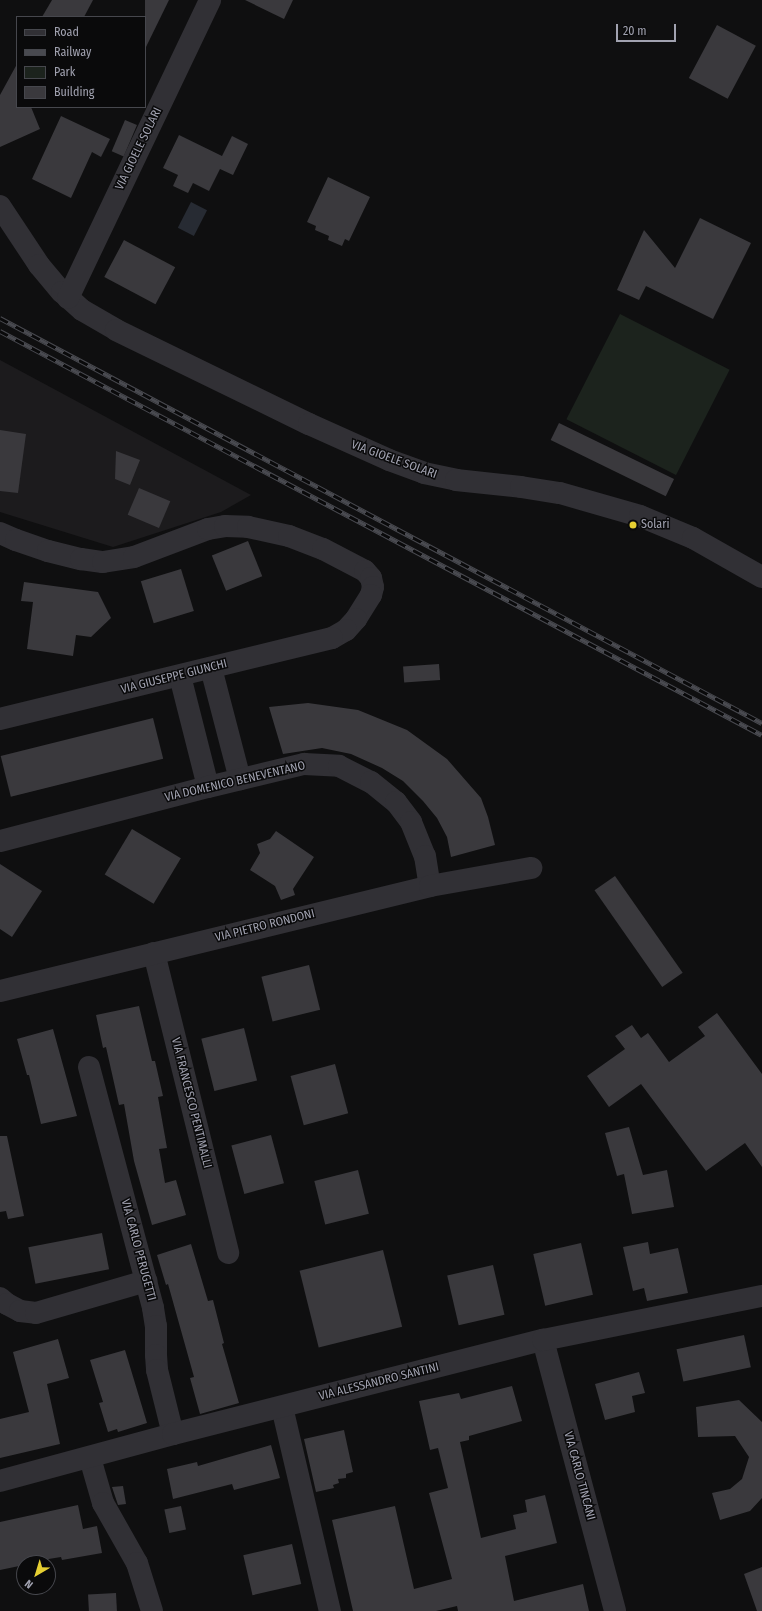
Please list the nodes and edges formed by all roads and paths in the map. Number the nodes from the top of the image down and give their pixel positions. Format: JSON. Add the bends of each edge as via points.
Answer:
{"nodes":[{"id":1,"x":210,"y":0,"type":"edge"},
{"id":2,"x":0,"y":206,"type":"edge"},
{"id":3,"x":68,"y":298,"type":"junction"},
{"id":4,"x":0,"y":533,"type":"edge"},
{"id":5,"x":762,"y":577,"type":"edge"},
{"id":6,"x":211,"y":668,"type":"junction"},
{"id":7,"x":180,"y":676,"type":"junction"},
{"id":8,"x":0,"y":720,"type":"edge"},
{"id":9,"x":240,"y":779,"type":"junction"},
{"id":10,"x":208,"y":787,"type":"junction"},
{"id":11,"x":0,"y":841,"type":"edge"},
{"id":12,"x":530,"y":868,"type":"dead end"},
{"id":13,"x":430,"y":886,"type":"junction"},
{"id":14,"x":154,"y":953,"type":"junction"},
{"id":15,"x":0,"y":992,"type":"edge"},
{"id":16,"x":89,"y":1067,"type":"dead end"},
{"id":17,"x":228,"y":1253,"type":"dead end"},
{"id":18,"x":146,"y":1281,"type":"junction"},
{"id":19,"x":762,"y":1296,"type":"edge"},
{"id":20,"x":0,"y":1298,"type":"edge"},
{"id":21,"x":543,"y":1340,"type":"junction"},
{"id":22,"x":282,"y":1407,"type":"junction"},
{"id":23,"x":172,"y":1434,"type":"junction"},
{"id":24,"x":90,"y":1458,"type":"junction"},
{"id":25,"x":0,"y":1481,"type":"edge"},
{"id":26,"x":152,"y":1611,"type":"edge"},
{"id":27,"x":330,"y":1611,"type":"edge"},
{"id":28,"x":615,"y":1611,"type":"edge"}],
"edges":[{"from":1,"to":3,"type":"street","name":"VIA GIOELE SOLARI"},
{"from":2,"to":3,"type":"street","name":"VIA GIOELE SOLARI","via":[[39,265]]},
{"from":3,"to":5,"type":"street","name":"VIA GIOELE SOLARI","via":[[106,326],[389,460],[440,477],[550,492],[630,512],[693,538]]},
{"from":4,"to":6,"type":"street","name":"VIA GIUSEPPE GIUNCHI","via":[[48,551],[103,562],[134,557],[217,527],[248,527],[311,544],[361,568],[371,578],[371,595],[346,630],[326,640]]},
{"from":6,"to":7,"type":"street","name":"VIA GIUSEPPE GIUNCHI"},
{"from":6,"to":9,"type":"street"},
{"from":7,"to":8,"type":"street","name":"VIA GIUSEPPE GIUNCHI"},
{"from":7,"to":10,"type":"street"},
{"from":9,"to":10,"type":"street","name":"VIA DOMENICO BENEVENTANO"},
{"from":9,"to":13,"type":"street","name":"VIA DOMENICO BENEVENTANO","via":[[304,764],[339,766],[370,782],[396,802],[412,822],[425,856]]},
{"from":10,"to":11,"type":"street","name":"VIA DOMENICO BENEVENTANO"},
{"from":12,"to":13,"type":"street","name":"VIA PIETRO RONDONI"},
{"from":13,"to":14,"type":"street","name":"VIA PIETRO RONDONI"},
{"from":14,"to":15,"type":"street","name":"VIA PIETRO RONDONI"},
{"from":14,"to":17,"type":"street","name":"VIA FRANCESCO PENTIMALLI"},
{"from":16,"to":18,"type":"street","name":"VIA CARLO PERUGETTI"},
{"from":18,"to":20,"type":"street","via":[[36,1313],[20,1311]]},
{"from":18,"to":23,"type":"street","name":"VIA CARLO PERUGETTI","via":[[155,1317],[157,1366]]},
{"from":19,"to":21,"type":"street","name":"VIA ALESSANDRO SANTINI"},
{"from":21,"to":22,"type":"street","name":"VIA ALESSANDRO SANTINI"},
{"from":21,"to":28,"type":"street","name":"VIA CARLO TINCANI"},
{"from":22,"to":23,"type":"street","name":"VIA ALESSANDRO SANTINI"},
{"from":22,"to":27,"type":"street"},
{"from":23,"to":24,"type":"street","name":"VIA ALESSANDRO SANTINI"},
{"from":24,"to":25,"type":"street","name":"VIA ALESSANDRO SANTINI"},
{"from":24,"to":26,"type":"street","via":[[103,1503],[137,1562]]}]}
